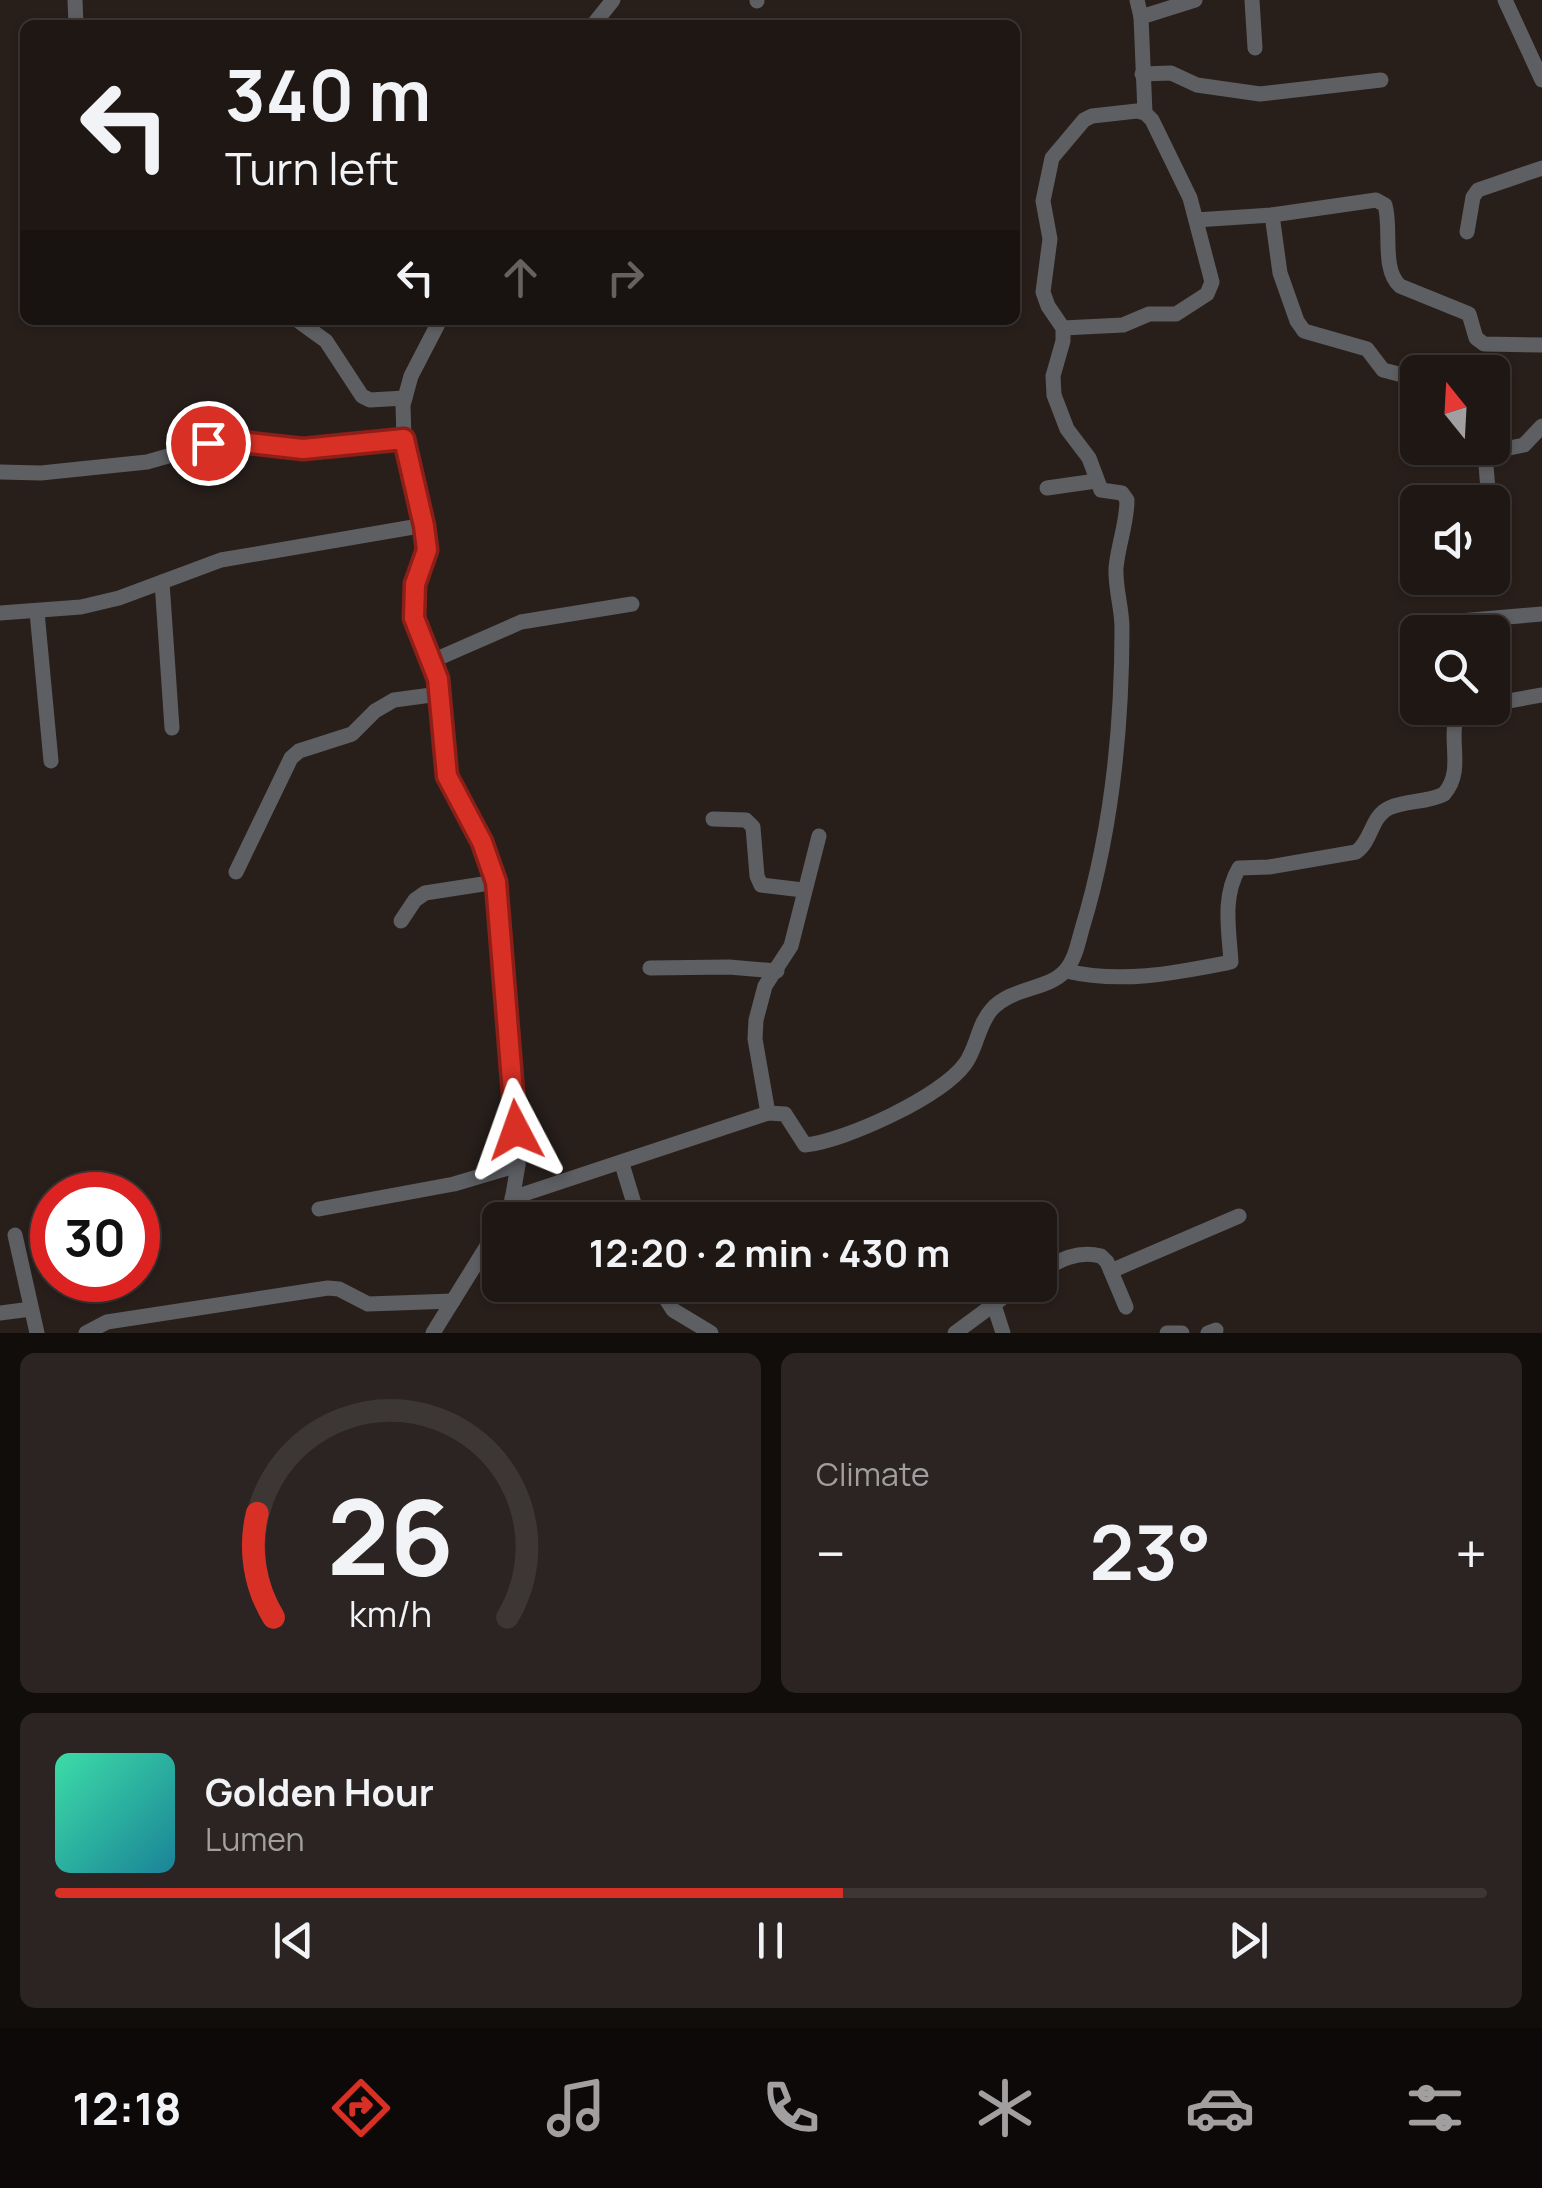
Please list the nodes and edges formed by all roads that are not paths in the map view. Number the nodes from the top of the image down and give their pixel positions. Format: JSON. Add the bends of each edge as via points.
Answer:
{"nodes":[{"id":1,"x":613,"y":0,"type":"edge"},
{"id":2,"x":1138,"y":0,"type":"edge"},
{"id":3,"x":1195,"y":0,"type":"edge"},
{"id":4,"x":1252,"y":0,"type":"edge"},
{"id":5,"x":1505,"y":0,"type":"edge"},
{"id":6,"x":1141,"y":17,"type":"junction"},
{"id":7,"x":597,"y":20,"type":"edge"},
{"id":8,"x":1255,"y":48,"type":"dead end"},
{"id":9,"x":1142,"y":74,"type":"junction"},
{"id":10,"x":1381,"y":80,"type":"dead end"},
{"id":11,"x":1542,"y":80,"type":"edge"},
{"id":12,"x":1145,"y":113,"type":"junction"},
{"id":13,"x":1542,"y":168,"type":"edge"},
{"id":14,"x":1272,"y":215,"type":"junction"},
{"id":15,"x":1196,"y":220,"type":"junction"},
{"id":16,"x":1466,"y":232,"type":"dead end"},
{"id":17,"x":304,"y":325,"type":"edge"},
{"id":18,"x":437,"y":325,"type":"edge"},
{"id":19,"x":1063,"y":328,"type":"junction"},
{"id":20,"x":1542,"y":345,"type":"edge"},
{"id":21,"x":1400,"y":374,"type":"edge"},
{"id":22,"x":405,"y":398,"type":"junction"},
{"id":23,"x":1542,"y":426,"type":"edge"},
{"id":24,"x":404,"y":439,"type":"junction"},
{"id":25,"x":1510,"y":448,"type":"edge"},
{"id":26,"x":0,"y":472,"type":"edge"},
{"id":27,"x":1096,"y":481,"type":"junction"},
{"id":28,"x":1048,"y":488,"type":"dead end"},
{"id":29,"x":424,"y":526,"type":"junction"},
{"id":30,"x":162,"y":582,"type":"junction"},
{"id":31,"x":632,"y":604,"type":"dead end"},
{"id":32,"x":36,"y":612,"type":"junction"},
{"id":33,"x":0,"y":613,"type":"edge"},
{"id":34,"x":1542,"y":614,"type":"edge"},
{"id":35,"x":1510,"y":617,"type":"edge"},
{"id":36,"x":432,"y":662,"type":"junction"},
{"id":37,"x":439,"y":694,"type":"junction"},
{"id":38,"x":1542,"y":695,"type":"edge"},
{"id":39,"x":1510,"y":701,"type":"edge"},
{"id":40,"x":1454,"y":725,"type":"edge"},
{"id":41,"x":172,"y":728,"type":"dead end"},
{"id":42,"x":52,"y":761,"type":"dead end"},
{"id":43,"x":713,"y":819,"type":"dead end"},
{"id":44,"x":819,"y":836,"type":"dead end"},
{"id":45,"x":236,"y":872,"type":"dead end"},
{"id":46,"x":496,"y":882,"type":"junction"},
{"id":47,"x":802,"y":890,"type":"junction"},
{"id":48,"x":401,"y":921,"type":"dead end"},
{"id":49,"x":650,"y":968,"type":"dead end"},
{"id":50,"x":777,"y":971,"type":"junction"},
{"id":51,"x":1066,"y":971,"type":"junction"},
{"id":52,"x":768,"y":1113,"type":"junction"},
{"id":53,"x":622,"y":1164,"type":"junction"},
{"id":54,"x":518,"y":1165,"type":"junction"},
{"id":55,"x":512,"y":1198,"type":"junction"},
{"id":56,"x":510,"y":1202,"type":"edge"},
{"id":57,"x":634,"y":1202,"type":"edge"},
{"id":58,"x":319,"y":1210,"type":"dead end"},
{"id":59,"x":1239,"y":1216,"type":"dead end"},
{"id":60,"x":14,"y":1235,"type":"dead end"},
{"id":61,"x":482,"y":1255,"type":"edge"},
{"id":62,"x":1057,"y":1262,"type":"edge"},
{"id":63,"x":1110,"y":1270,"type":"junction"},
{"id":64,"x":453,"y":1301,"type":"junction"},
{"id":65,"x":668,"y":1302,"type":"edge"},
{"id":66,"x":999,"y":1302,"type":"edge"},
{"id":67,"x":994,"y":1306,"type":"junction"},
{"id":68,"x":1126,"y":1307,"type":"dead end"},
{"id":69,"x":32,"y":1309,"type":"junction"},
{"id":70,"x":0,"y":1313,"type":"edge"},
{"id":71,"x":37,"y":1333,"type":"edge"},
{"id":72,"x":86,"y":1333,"type":"edge"},
{"id":73,"x":433,"y":1333,"type":"edge"},
{"id":74,"x":711,"y":1333,"type":"edge"},
{"id":75,"x":955,"y":1333,"type":"edge"},
{"id":76,"x":1003,"y":1333,"type":"edge"},
{"id":77,"x":1166,"y":1333,"type":"edge"},
{"id":78,"x":1182,"y":1333,"type":"edge"}],
"edges":[{"from":1,"to":7,"type":"street"},
{"from":2,"to":6,"type":"street"},
{"from":3,"to":6,"type":"street"},
{"from":4,"to":8,"type":"street"},
{"from":5,"to":11,"type":"street"},
{"from":6,"to":9,"type":"street"},
{"from":9,"to":10,"type":"street","via":[[1260,94]]},
{"from":9,"to":12,"type":"street"},
{"from":12,"to":15,"type":"street"},
{"from":12,"to":19,"type":"street","via":[[1092,116],[1052,158],[1043,201],[1050,238],[1043,292]]},
{"from":13,"to":16,"type":"street","via":[[1478,190]]},
{"from":14,"to":15,"type":"street"},
{"from":14,"to":20,"type":"street","via":[[1376,200],[1385,205],[1390,270],[1400,286],[1468,314],[1484,344]]},
{"from":14,"to":21,"type":"street","via":[[1280,273],[1304,331],[1367,349],[1383,370]]},
{"from":15,"to":19,"type":"street","via":[[1212,277],[1207,294],[1176,314]]},
{"from":17,"to":22,"type":"street","via":[[326,341],[362,396]]},
{"from":18,"to":22,"type":"street"},
{"from":19,"to":27,"type":"street","via":[[1054,396]]},
{"from":22,"to":24,"type":"street"},
{"from":23,"to":25,"type":"street","via":[[1524,445]]},
{"from":24,"to":26,"type":"street","via":[[303,449],[221,441],[147,462]]},
{"from":24,"to":29,"type":"street"},
{"from":27,"to":28,"type":"street"},
{"from":27,"to":51,"type":"street","via":[[1101,490],[1127,500],[1116,570],[1122,626],[1116,758],[1095,886]]},
{"from":29,"to":30,"type":"street","via":[[220,560]]},
{"from":29,"to":36,"type":"street","via":[[427,550],[412,602]]},
{"from":30,"to":32,"type":"street","via":[[119,598]]},
{"from":30,"to":41,"type":"street"},
{"from":31,"to":36,"type":"street","via":[[521,622]]},
{"from":32,"to":33,"type":"street"},
{"from":32,"to":42,"type":"street"},
{"from":34,"to":35,"type":"street"},
{"from":36,"to":37,"type":"street"},
{"from":37,"to":45,"type":"street","via":[[394,700],[352,734],[291,758]]},
{"from":37,"to":46,"type":"street","via":[[447,776]]},
{"from":38,"to":39,"type":"street"},
{"from":40,"to":51,"type":"street","via":[[1456,769],[1444,794],[1390,808],[1356,852],[1239,868],[1228,903],[1231,962],[1152,977]]},
{"from":43,"to":47,"type":"street","via":[[746,820],[754,827],[761,884]]},
{"from":44,"to":47,"type":"street"},
{"from":46,"to":48,"type":"street","via":[[424,893]]},
{"from":46,"to":54,"type":"street"},
{"from":47,"to":50,"type":"street","via":[[790,946]]},
{"from":49,"to":50,"type":"street"},
{"from":50,"to":52,"type":"street","via":[[765,986],[756,1020]]},
{"from":51,"to":52,"type":"street","via":[[999,1002],[950,1079],[876,1124],[805,1145],[785,1114]]},
{"from":52,"to":53,"type":"street"},
{"from":53,"to":55,"type":"street"},
{"from":53,"to":57,"type":"street"},
{"from":54,"to":55,"type":"street"},
{"from":54,"to":58,"type":"street"},
{"from":55,"to":56,"type":"street"},
{"from":59,"to":63,"type":"street"},
{"from":60,"to":69,"type":"street"},
{"from":61,"to":64,"type":"street"},
{"from":62,"to":63,"type":"street","via":[[1091,1254]]},
{"from":63,"to":68,"type":"street"},
{"from":64,"to":72,"type":"street","via":[[368,1304],[328,1288],[107,1322]]},
{"from":64,"to":73,"type":"street"},
{"from":65,"to":74,"type":"street"},
{"from":66,"to":67,"type":"street"},
{"from":67,"to":75,"type":"street"},
{"from":67,"to":76,"type":"street"},
{"from":69,"to":70,"type":"street"},
{"from":69,"to":71,"type":"street"},
{"from":77,"to":78,"type":"street"}]}
